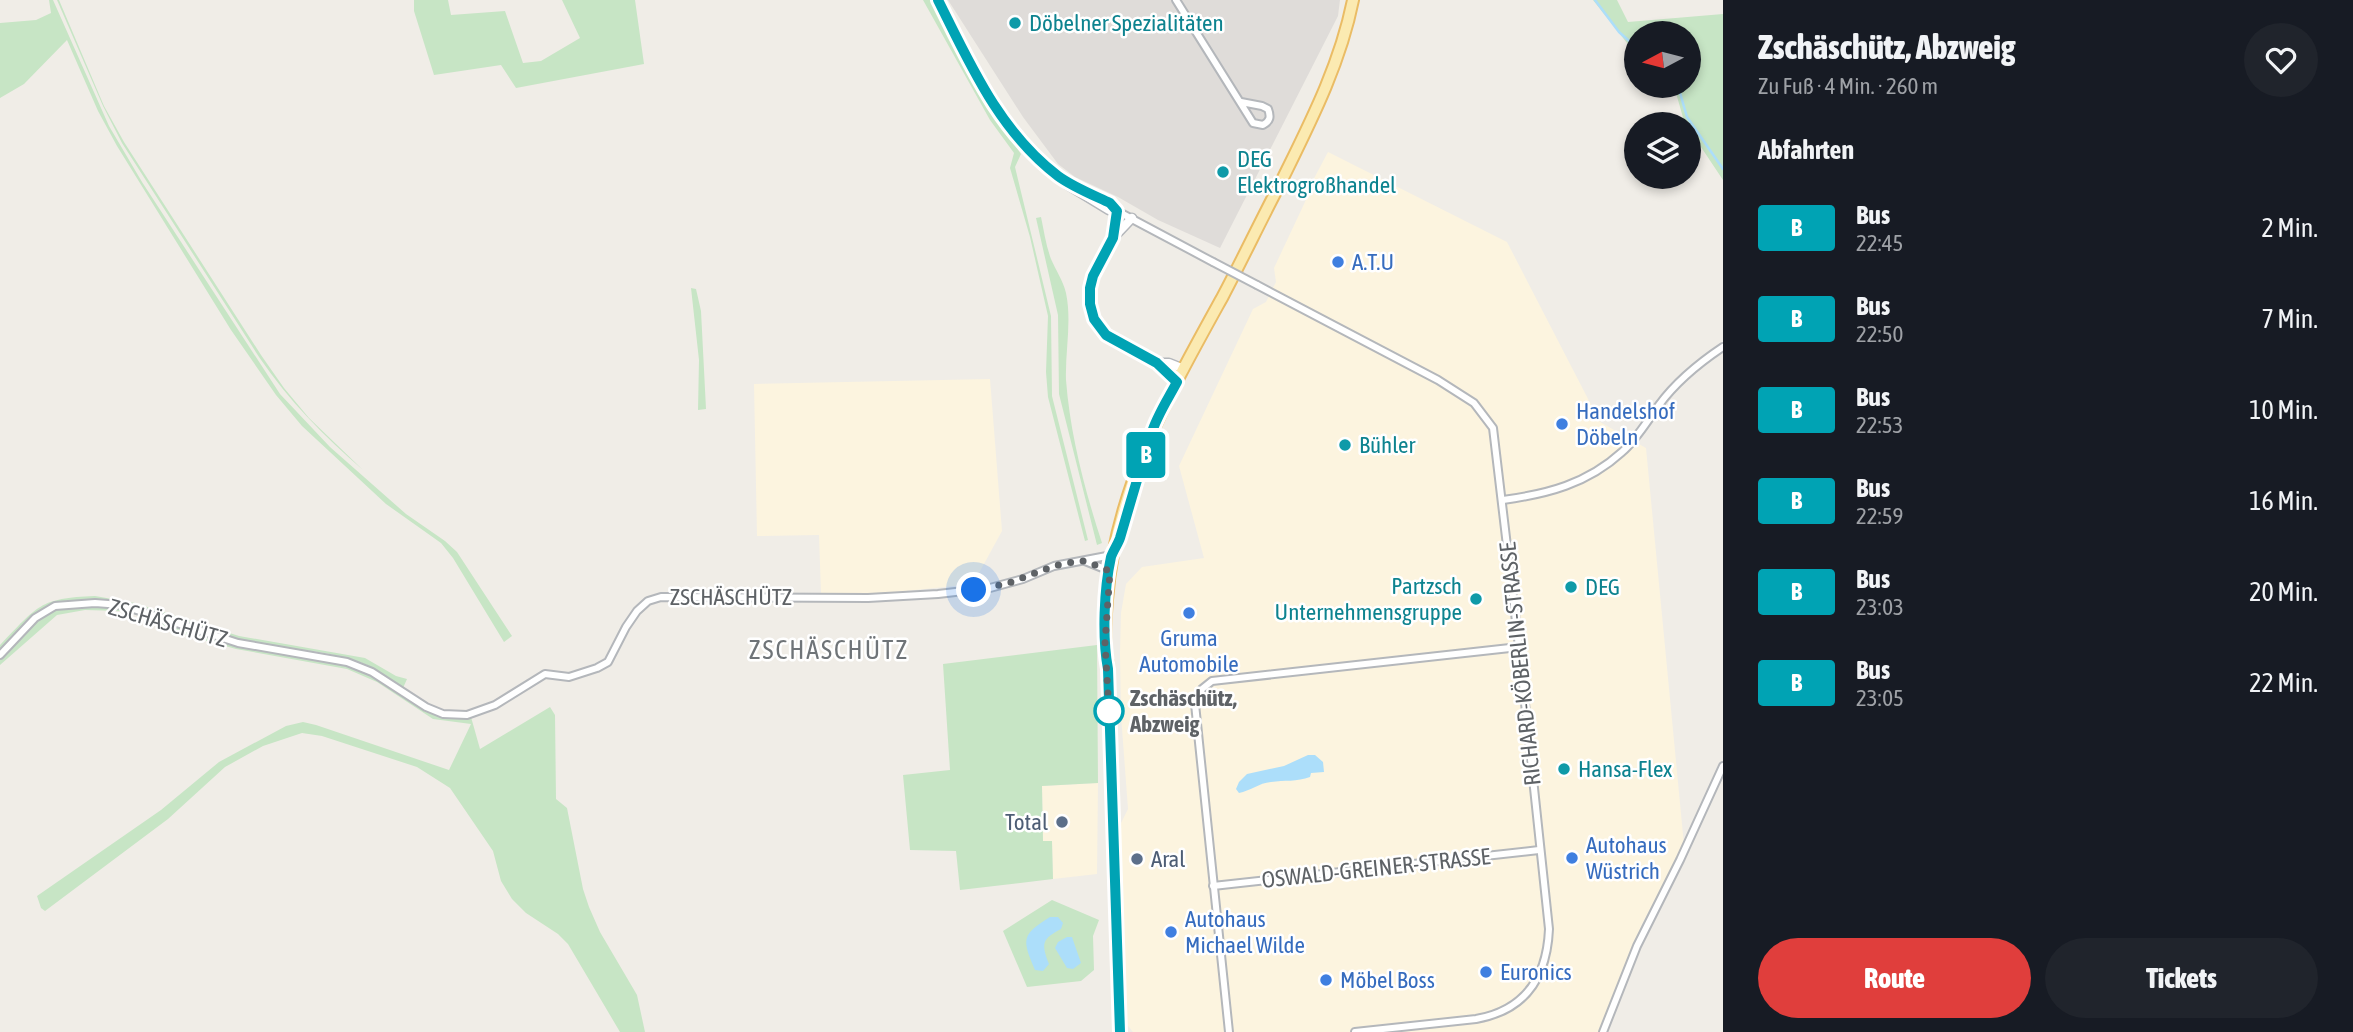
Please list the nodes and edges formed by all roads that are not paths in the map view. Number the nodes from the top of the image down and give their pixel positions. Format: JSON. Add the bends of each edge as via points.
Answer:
{"nodes":[{"id":1,"x":937,"y":0,"type":"edge"},
{"id":2,"x":1176,"y":0,"type":"edge"},
{"id":3,"x":1353,"y":0,"type":"edge"},
{"id":4,"x":1241,"y":102,"type":"junction"},
{"id":5,"x":1117,"y":211,"type":"junction"},
{"id":6,"x":1132,"y":218,"type":"junction"},
{"id":7,"x":1113,"y":238,"type":"junction"},
{"id":8,"x":1723,"y":347,"type":"edge"},
{"id":9,"x":1157,"y":363,"type":"junction"},
{"id":10,"x":1184,"y":369,"type":"junction"},
{"id":11,"x":1177,"y":382,"type":"junction"},
{"id":12,"x":1503,"y":499,"type":"junction"},
{"id":13,"x":1112,"y":555,"type":"junction"},
{"id":14,"x":1085,"y":561,"type":"junction"},
{"id":15,"x":1110,"y":571,"type":"junction"},
{"id":16,"x":1519,"y":647,"type":"junction"},
{"id":17,"x":0,"y":655,"type":"edge"},
{"id":18,"x":1723,"y":766,"type":"edge"},
{"id":19,"x":1539,"y":850,"type":"junction"},
{"id":20,"x":1213,"y":886,"type":"junction"},
{"id":21,"x":1119,"y":1032,"type":"edge"},
{"id":22,"x":1228,"y":1032,"type":"edge"},
{"id":23,"x":1355,"y":1032,"type":"edge"},
{"id":24,"x":1602,"y":1032,"type":"edge"}],
"edges":[{"from":1,"to":5,"type":"street","via":[[977,78],[1023,144],[1063,179]]},
{"from":2,"to":4,"type":"street"},
{"from":3,"to":10,"type":"main road","via":[[1321,102],[1194,358]]},
{"from":4,"to":4,"type":"street","via":[[1253,123],[1268,122],[1268,109]]},
{"from":5,"to":6,"type":"street","name":"RICHARD-KÖBERLIN-STRASSE"},
{"from":5,"to":7,"type":"street"},
{"from":6,"to":7,"type":"street"},
{"from":6,"to":12,"type":"street","name":"RICHARD-KÖBERLIN-STRASSE","bridge":true,"via":[[1474,403],[1493,428]]},
{"from":7,"to":9,"type":"street","via":[[1090,288],[1094,319],[1106,335]]},
{"from":8,"to":12,"type":"street","via":[[1682,380],[1623,452],[1598,471],[1561,489]]},
{"from":9,"to":10,"type":"street"},
{"from":9,"to":11,"type":"street"},
{"from":10,"to":11,"type":"main road"},
{"from":11,"to":13,"type":"main road","via":[[1128,489]]},
{"from":12,"to":16,"type":"street","name":"RICHARD-KÖBERLIN-STRASSE"},
{"from":13,"to":14,"type":"street","name":"ZSCHÄSCHÜTZ"},
{"from":13,"to":15,"type":"main road"},
{"from":14,"to":15,"type":"street"},
{"from":14,"to":17,"type":"street","name":"ZSCHÄSCHÜTZ","via":[[1054,566],[990,588],[895,598],[661,597],[637,611],[608,662],[569,677],[545,674],[495,705],[467,716],[426,708],[356,665],[238,642],[121,605],[49,608]]},
{"from":15,"to":21,"type":"main road","via":[[1105,647]]},
{"from":16,"to":19,"type":"street","name":"RICHARD-KÖBERLIN-STRASSE"},
{"from":16,"to":20,"type":"street","via":[[1212,681],[1195,704]]},
{"from":18,"to":24,"type":"street","via":[[1637,946]]},
{"from":19,"to":20,"type":"street","name":"OSWALD-GREINER-STRASSE"},
{"from":19,"to":23,"type":"street","name":"RICHARD-KÖBERLIN-STRASSE","via":[[1548,948],[1545,964],[1523,996],[1485,1017]]},
{"from":20,"to":22,"type":"street"}]}
